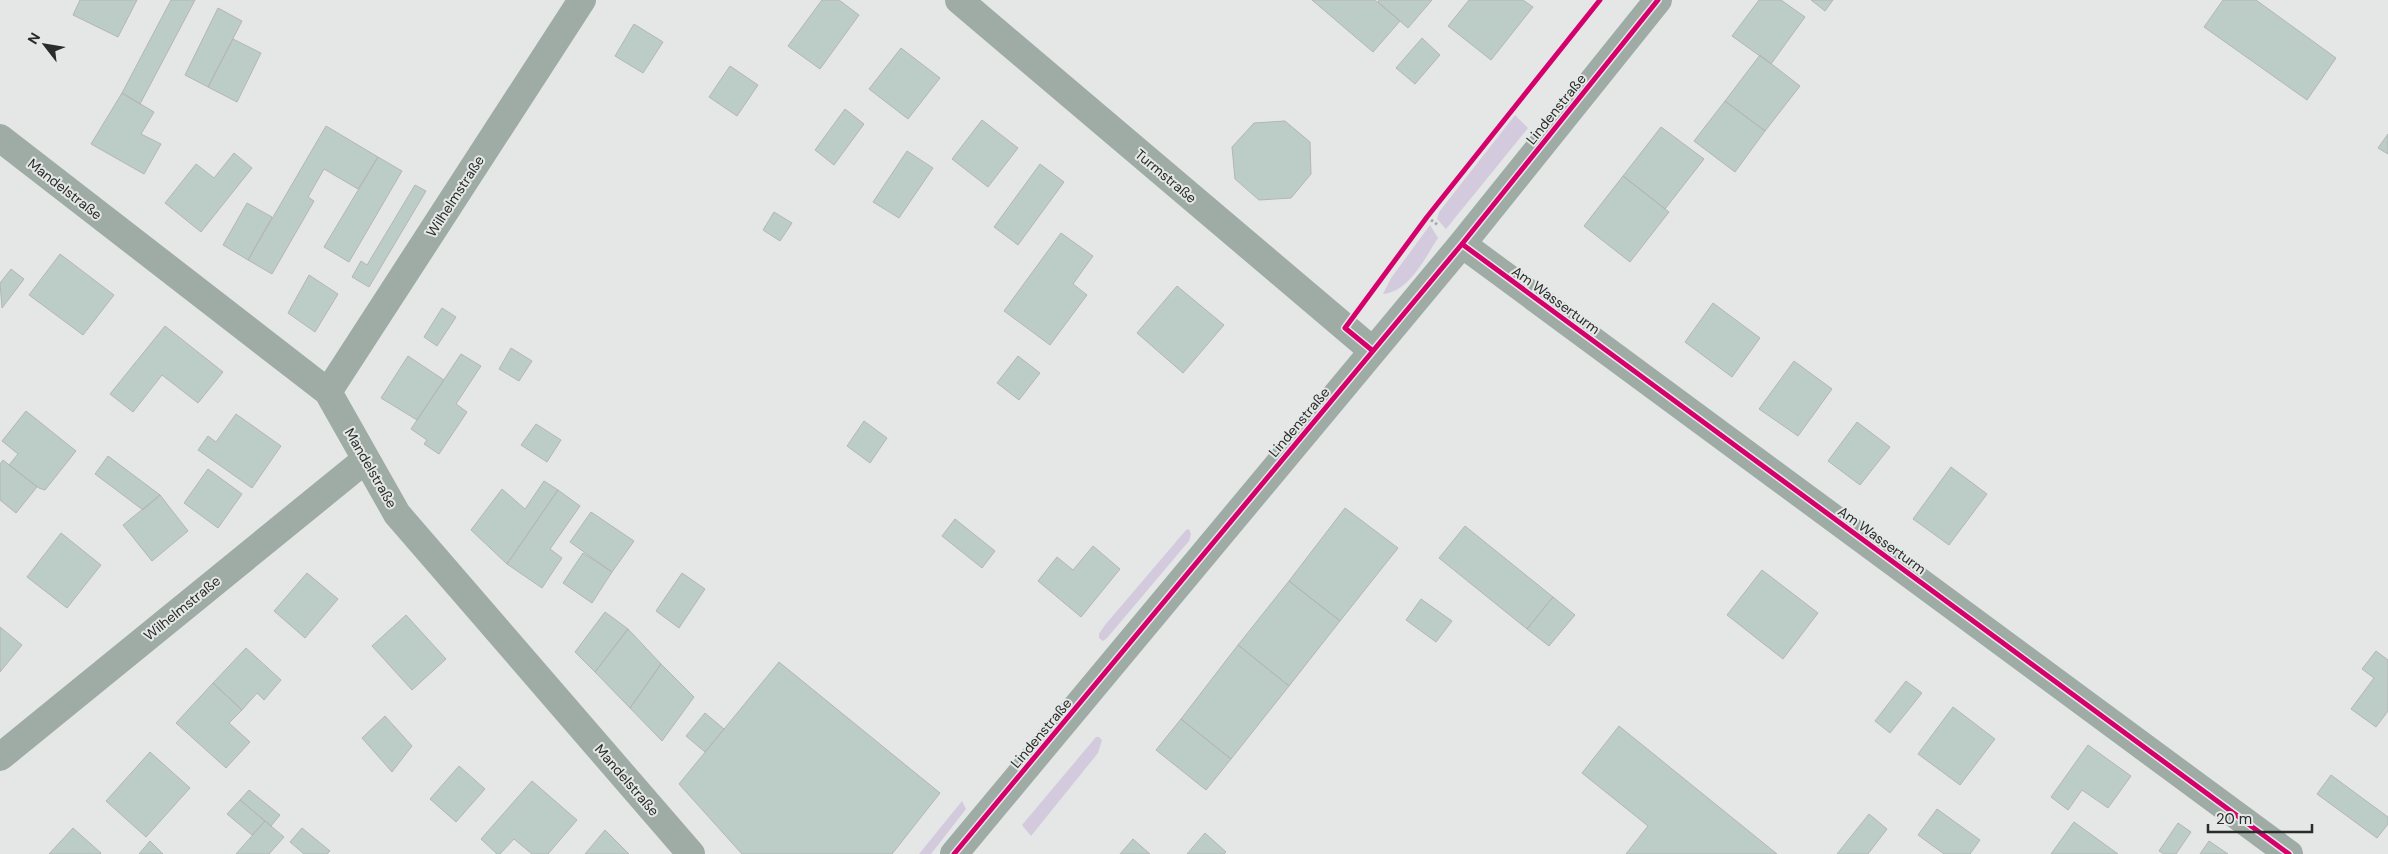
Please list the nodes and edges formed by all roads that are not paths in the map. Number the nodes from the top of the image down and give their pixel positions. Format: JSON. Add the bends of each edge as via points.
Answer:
{"nodes":[{"id":1,"x":582,"y":0,"type":"edge"},
{"id":2,"x":959,"y":0,"type":"edge"},
{"id":3,"x":1658,"y":0,"type":"edge"},
{"id":4,"x":0,"y":138,"type":"edge"},
{"id":5,"x":1462,"y":244,"type":"junction"},
{"id":6,"x":1373,"y":351,"type":"junction"},
{"id":7,"x":328,"y":392,"type":"junction"},
{"id":8,"x":365,"y":460,"type":"junction"},
{"id":9,"x":0,"y":757,"type":"edge"},
{"id":10,"x":691,"y":854,"type":"edge"},
{"id":11,"x":954,"y":854,"type":"edge"},
{"id":12,"x":2290,"y":854,"type":"edge"}],
"edges":[{"from":1,"to":7,"type":"street","name":"Wilhelmstraße"},
{"from":2,"to":6,"type":"street","name":"Turmstraße"},
{"from":3,"to":5,"type":"street","name":"Lindenstraße"},
{"from":4,"to":7,"type":"street","name":"Mandelstraße"},
{"from":5,"to":6,"type":"street","name":"Lindenstraße"},
{"from":5,"to":12,"type":"street","name":"Am Wasserturm"},
{"from":6,"to":11,"type":"street","name":"Lindenstraße"},
{"from":7,"to":8,"type":"street","name":"Mandelstraße"},
{"from":8,"to":9,"type":"street","name":"Wilhelmstraße"},
{"from":8,"to":10,"type":"street","name":"Mandelstraße","via":[[397,514]]}]}
